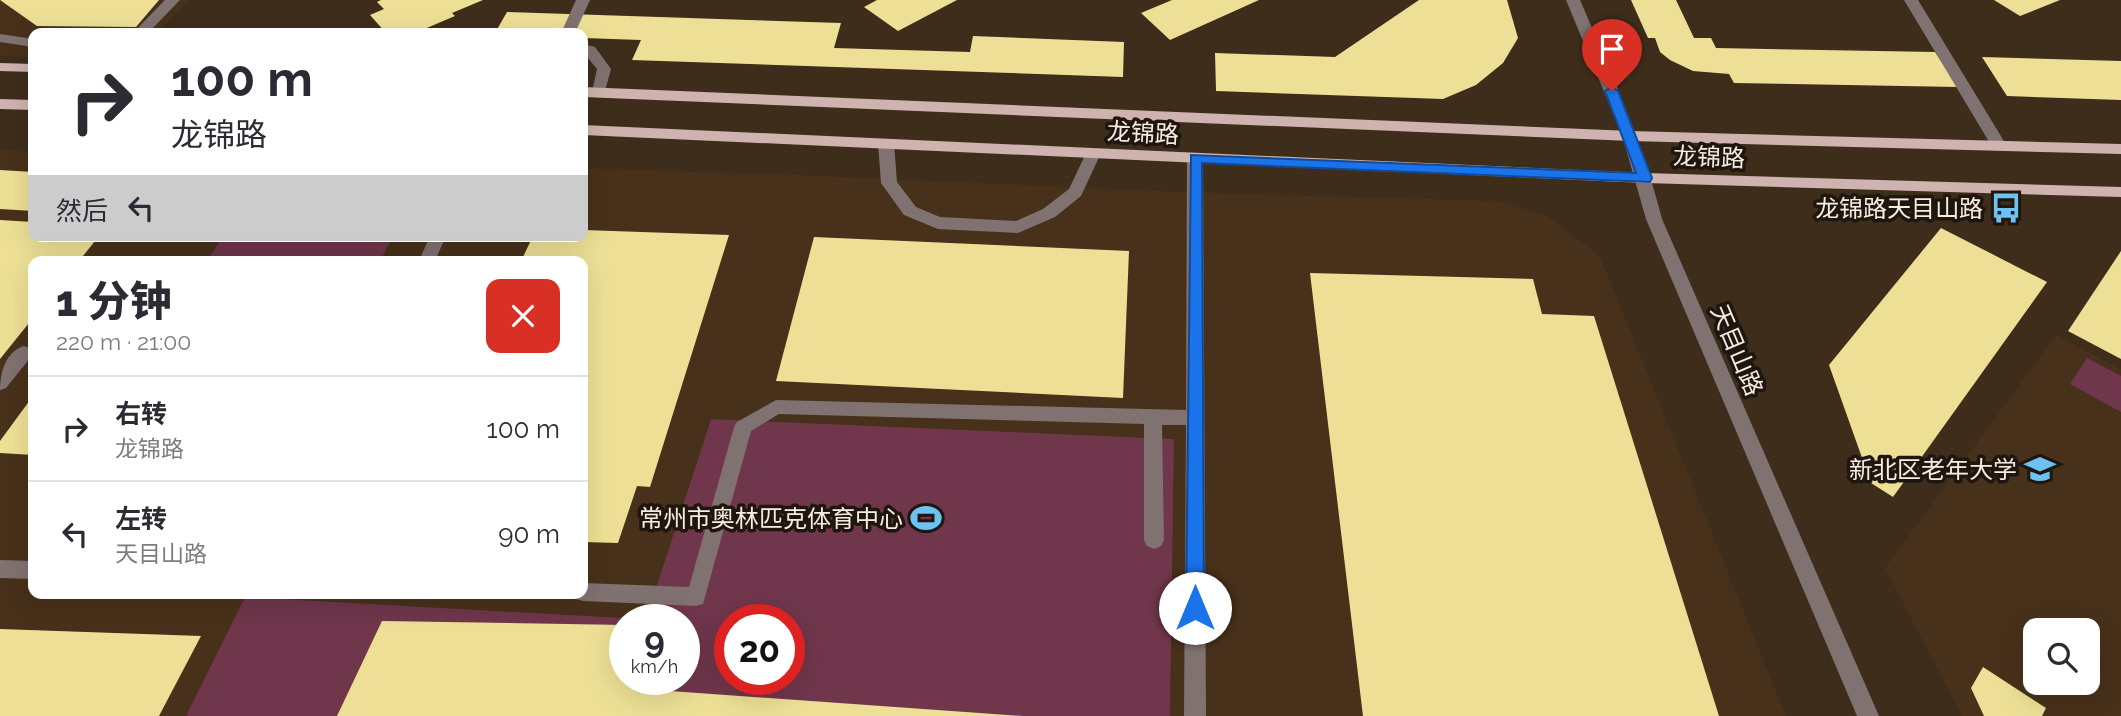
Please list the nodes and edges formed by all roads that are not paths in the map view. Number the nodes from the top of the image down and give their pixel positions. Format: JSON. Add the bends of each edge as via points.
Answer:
{"nodes":[{"id":1,"x":173,"y":0,"type":"edge"},
{"id":2,"x":583,"y":0,"type":"edge"},
{"id":3,"x":1573,"y":0,"type":"edge"},
{"id":4,"x":1911,"y":0,"type":"edge"},
{"id":5,"x":145,"y":28,"type":"edge"},
{"id":6,"x":570,"y":28,"type":"edge"},
{"id":7,"x":0,"y":38,"type":"edge"},
{"id":8,"x":28,"y":42,"type":"edge"},
{"id":9,"x":588,"y":49,"type":"edge"},
{"id":10,"x":0,"y":67,"type":"edge"},
{"id":11,"x":28,"y":68,"type":"edge"},
{"id":12,"x":588,"y":92,"type":"edge"},
{"id":13,"x":599,"y":92,"type":"junction"},
{"id":14,"x":0,"y":104,"type":"edge"},
{"id":15,"x":28,"y":105,"type":"edge"},
{"id":16,"x":588,"y":130,"type":"edge"},
{"id":17,"x":1631,"y":136,"type":"junction"},
{"id":18,"x":886,"y":144,"type":"junction"},
{"id":19,"x":1999,"y":146,"type":"junction"},
{"id":20,"x":2121,"y":149,"type":"edge"},
{"id":21,"x":1093,"y":153,"type":"junction"},
{"id":22,"x":1195,"y":158,"type":"junction"},
{"id":23,"x":1645,"y":178,"type":"junction"},
{"id":24,"x":2121,"y":192,"type":"edge"},
{"id":25,"x":24,"y":353,"type":"dead end"},
{"id":26,"x":0,"y":383,"type":"edge"},
{"id":27,"x":1153,"y":417,"type":"junction"},
{"id":28,"x":1195,"y":418,"type":"junction"},
{"id":29,"x":1154,"y":540,"type":"dead end"},
{"id":30,"x":0,"y":569,"type":"edge"},
{"id":31,"x":28,"y":570,"type":"edge"},
{"id":32,"x":588,"y":592,"type":"edge"},
{"id":33,"x":1195,"y":716,"type":"edge"},
{"id":34,"x":1868,"y":716,"type":"edge"}],
"edges":[{"from":1,"to":5,"type":"street"},
{"from":2,"to":6,"type":"street"},
{"from":3,"to":17,"type":"street","name":"天目山路"},
{"from":4,"to":19,"type":"street"},
{"from":7,"to":8,"type":"street"},
{"from":9,"to":13,"type":"street","via":[[604,69]]},
{"from":10,"to":11,"type":"main road"},
{"from":12,"to":13,"type":"main road","name":"龙锦路"},
{"from":13,"to":17,"type":"main road","name":"龙锦路"},
{"from":14,"to":15,"type":"main road"},
{"from":16,"to":18,"type":"main road","name":"龙锦路"},
{"from":17,"to":19,"type":"main road","name":"龙锦路"},
{"from":17,"to":23,"type":"street","name":"天目山路"},
{"from":18,"to":21,"type":"main road","name":"龙锦路"},
{"from":18,"to":21,"type":"street","via":[[889,183],[910,211],[939,223],[1018,226],[1049,213],[1075,192]]},
{"from":19,"to":20,"type":"main road","name":"龙锦路"},
{"from":21,"to":22,"type":"main road","name":"龙锦路"},
{"from":22,"to":23,"type":"main road","name":"龙锦路"},
{"from":22,"to":28,"type":"street"},
{"from":23,"to":24,"type":"main road","name":"龙锦路"},
{"from":23,"to":34,"type":"street","name":"天目山路","via":[[1654,219]]},
{"from":25,"to":26,"type":"street"},
{"from":27,"to":28,"type":"street"},
{"from":27,"to":29,"type":"street"},
{"from":27,"to":32,"type":"street","via":[[775,407],[743,427],[696,597]]},
{"from":28,"to":33,"type":"street"},
{"from":30,"to":31,"type":"street"}]}
